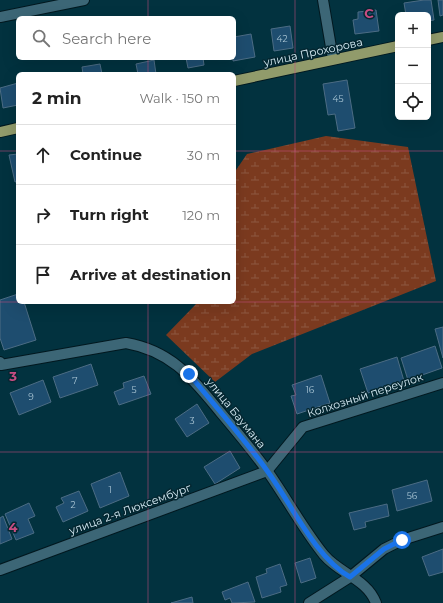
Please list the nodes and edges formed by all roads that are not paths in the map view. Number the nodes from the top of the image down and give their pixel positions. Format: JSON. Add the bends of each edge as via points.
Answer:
{"nodes":[{"id":1,"x":84,"y":0,"type":"edge"},
{"id":2,"x":323,"y":0,"type":"edge"},
{"id":3,"x":0,"y":18,"type":"edge"},
{"id":4,"x":443,"y":37,"type":"edge"},
{"id":5,"x":431,"y":39,"type":"edge"},
{"id":6,"x":395,"y":47,"type":"edge"},
{"id":7,"x":333,"y":59,"type":"junction"},
{"id":8,"x":236,"y":81,"type":"edge"},
{"id":9,"x":16,"y":128,"type":"edge"},
{"id":10,"x":0,"y":132,"type":"edge"},
{"id":11,"x":0,"y":364,"type":"edge"},
{"id":12,"x":443,"y":383,"type":"edge"},
{"id":13,"x":267,"y":471,"type":"junction"},
{"id":14,"x":443,"y":527,"type":"edge"},
{"id":15,"x":0,"y":570,"type":"edge"},
{"id":16,"x":350,"y":577,"type":"junction"},
{"id":17,"x":309,"y":603,"type":"edge"},
{"id":18,"x":376,"y":603,"type":"edge"}],
"edges":[{"from":1,"to":3,"type":"street"},
{"from":2,"to":7,"type":"street"},
{"from":4,"to":5,"type":"main road"},
{"from":6,"to":7,"type":"main road","name":"улица Прохорова"},
{"from":7,"to":8,"type":"main road","name":"улица Прохорова"},
{"from":9,"to":10,"type":"main road"},
{"from":11,"to":13,"type":"street","name":"улица Баумана","via":[[126,343],[142,346],[171,360],[189,374]]},
{"from":12,"to":13,"type":"street","name":"Колхозный переулок","via":[[303,427]]},
{"from":13,"to":15,"type":"street","name":"улица 2-я Люксембург"},
{"from":13,"to":16,"type":"street","name":"улица Баумана","via":[[323,554]]},
{"from":14,"to":16,"type":"street","via":[[402,540],[384,549]]},
{"from":16,"to":17,"type":"street"},
{"from":16,"to":18,"type":"street","name":"улица Баумана","via":[[366,586]]}]}
